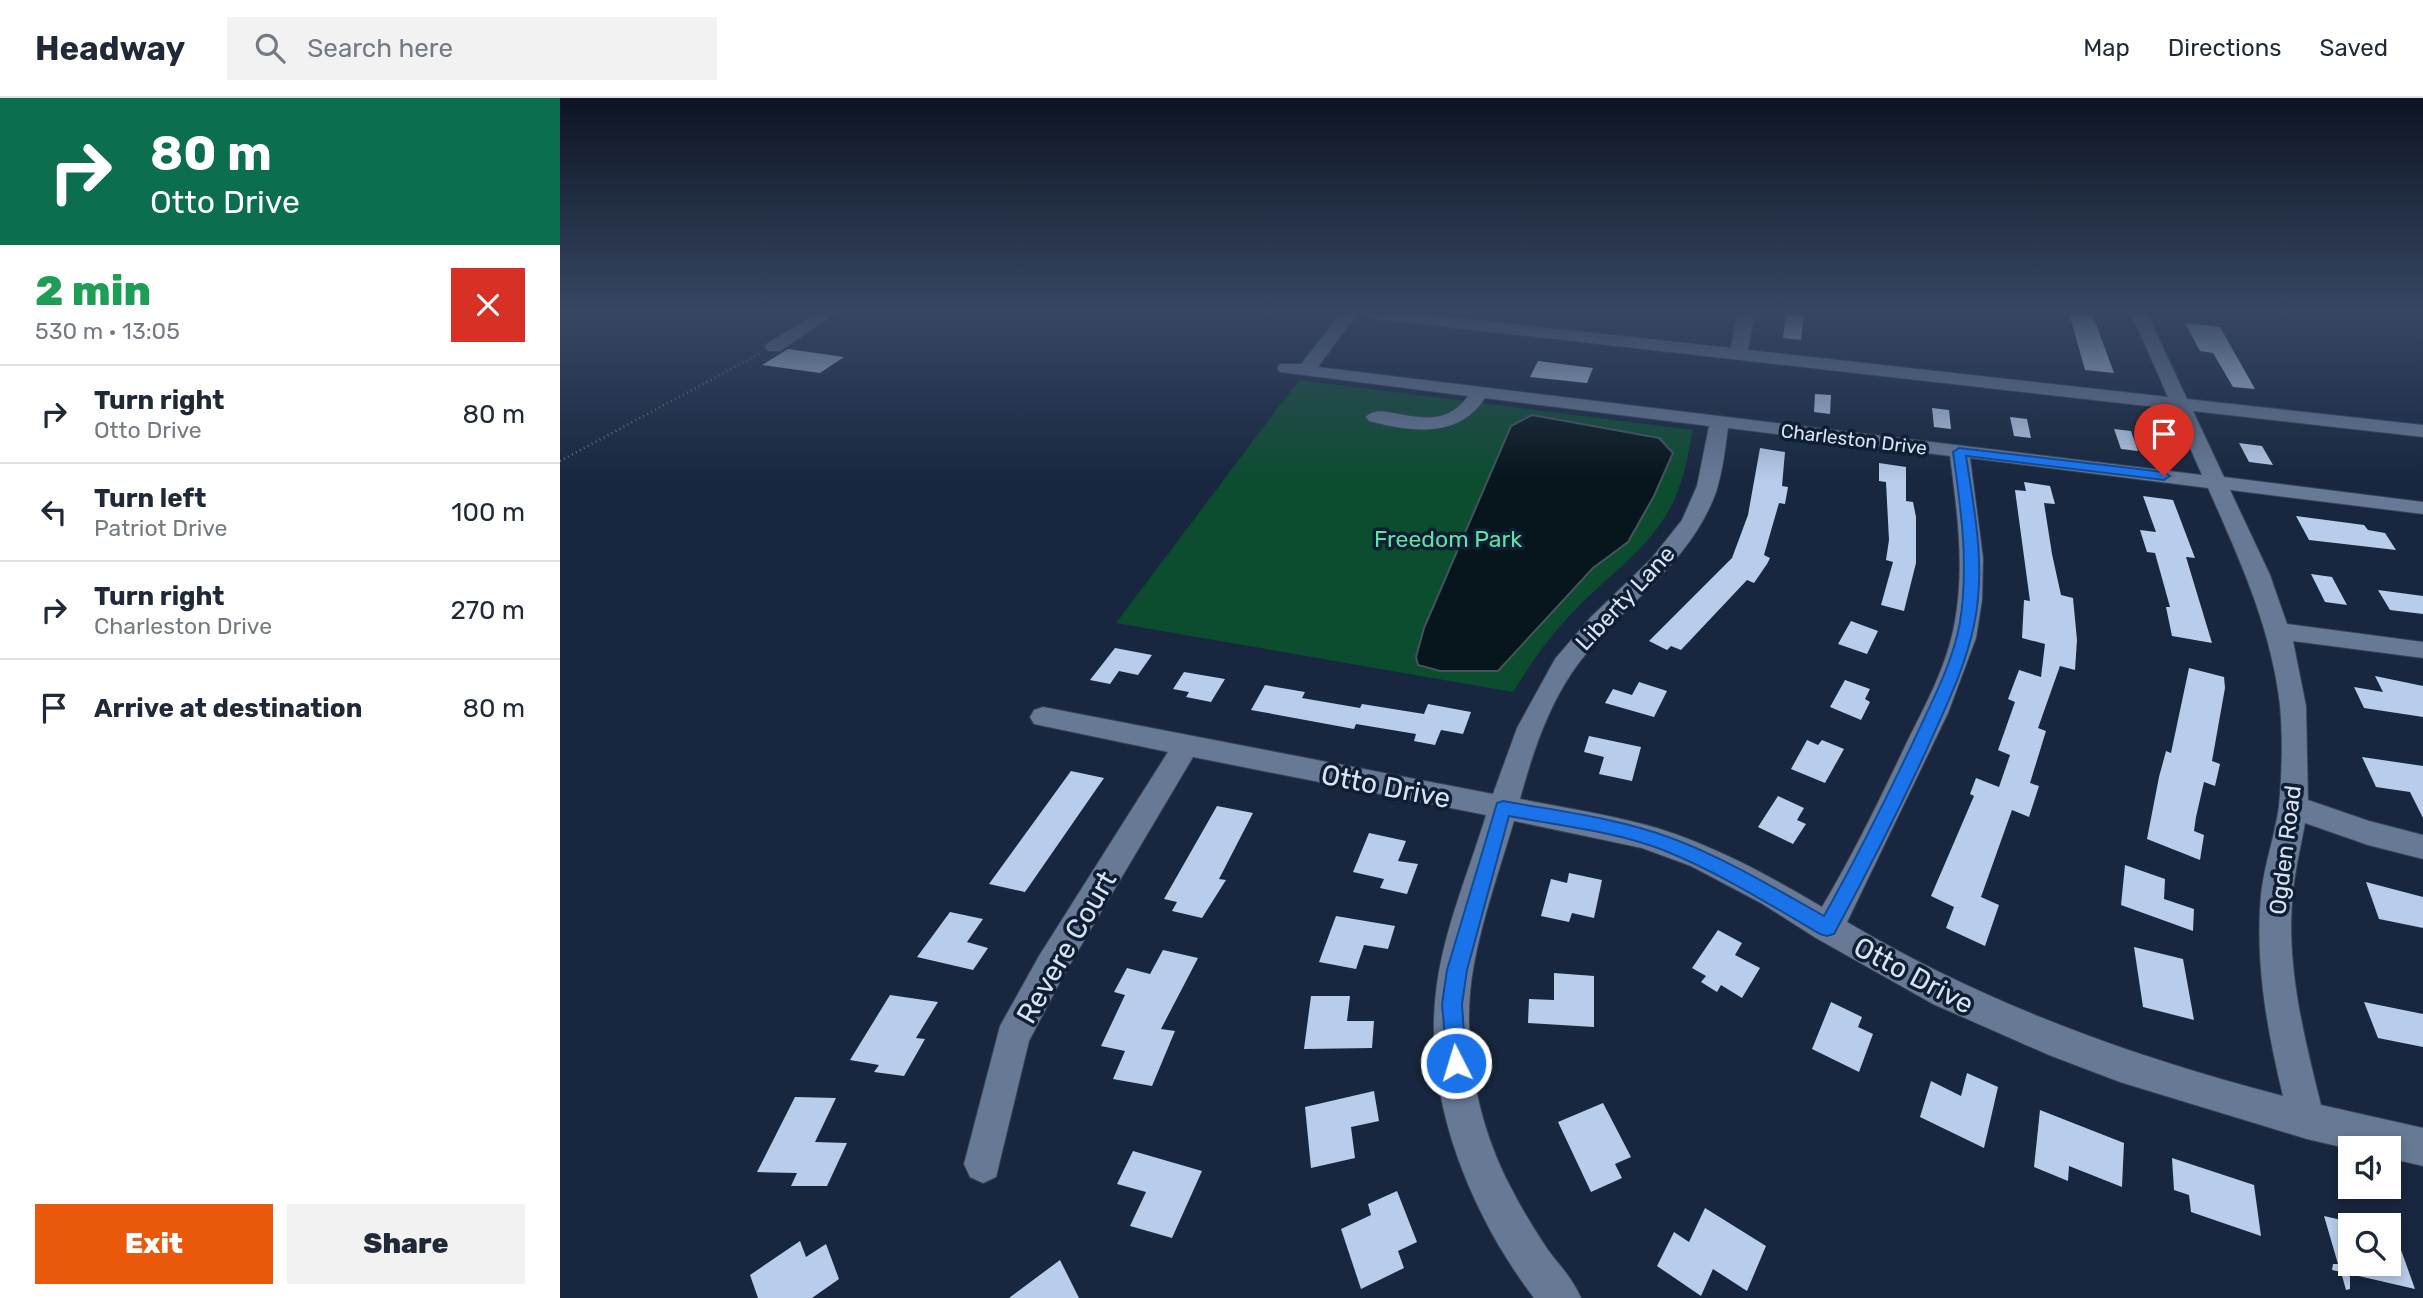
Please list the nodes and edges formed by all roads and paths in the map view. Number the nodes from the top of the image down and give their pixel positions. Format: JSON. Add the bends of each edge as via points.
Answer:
{"nodes":[{"id":1,"x":727,"y":369,"type":"edge"},
{"id":2,"x":1296,"y":369,"type":"edge"},
{"id":3,"x":1868,"y":369,"type":"edge"},
{"id":4,"x":2165,"y":369,"type":"edge"},
{"id":5,"x":1480,"y":392,"type":"junction"},
{"id":6,"x":2180,"y":403,"type":"junction"},
{"id":7,"x":1376,"y":417,"type":"dead end"},
{"id":8,"x":1718,"y":422,"type":"junction"},
{"id":9,"x":2423,"y":431,"type":"edge"},
{"id":10,"x":1959,"y":452,"type":"junction"},
{"id":11,"x":560,"y":461,"type":"edge"},
{"id":12,"x":2215,"y":482,"type":"junction"},
{"id":13,"x":2423,"y":508,"type":"edge"},
{"id":14,"x":2280,"y":631,"type":"junction"},
{"id":15,"x":2423,"y":650,"type":"edge"},
{"id":16,"x":1042,"y":717,"type":"dead end"},
{"id":17,"x":1186,"y":745,"type":"junction"},
{"id":18,"x":2293,"y":807,"type":"junction"},
{"id":19,"x":1503,"y":808,"type":"junction"},
{"id":20,"x":2423,"y":847,"type":"edge"},
{"id":21,"x":1827,"y":928,"type":"junction"},
{"id":22,"x":2307,"y":1121,"type":"junction"},
{"id":23,"x":2423,"y":1147,"type":"edge"},
{"id":24,"x":983,"y":1164,"type":"dead end"},
{"id":25,"x":1560,"y":1298,"type":"edge"}],
"edges":[{"from":1,"to":11,"type":"path"},
{"from":2,"to":5,"type":"street","name":"Charleston Drive"},
{"from":3,"to":6,"type":"street"},
{"from":4,"to":6,"type":"street","name":"Ogden Road"},
{"from":5,"to":7,"type":"street","via":[[1463,416],[1449,422]]},
{"from":5,"to":8,"type":"street","name":"Charleston Drive"},
{"from":6,"to":9,"type":"street"},
{"from":6,"to":12,"type":"street","name":"Ogden Road"},
{"from":8,"to":10,"type":"street","name":"Charleston Drive"},
{"from":8,"to":19,"type":"street","name":"Liberty Lane","via":[[1708,484],[1690,524],[1667,558],[1588,634],[1564,664],[1529,728]]},
{"from":10,"to":12,"type":"street","name":"Charleston Drive"},
{"from":10,"to":21,"type":"street","via":[[1972,533],[1967,624],[1953,674],[1878,836]]},
{"from":12,"to":13,"type":"street","name":"Charleston Drive"},
{"from":12,"to":14,"type":"street","name":"Ogden Road"},
{"from":14,"to":15,"type":"street"},
{"from":14,"to":18,"type":"street","name":"Ogden Road","via":[[2293,706]]},
{"from":16,"to":17,"type":"street","name":"Otto Drive"},
{"from":17,"to":19,"type":"street","name":"Otto Drive"},
{"from":17,"to":24,"type":"street","name":"Revere Court","via":[[1012,1038]]},
{"from":18,"to":20,"type":"street"},
{"from":18,"to":22,"type":"street","name":"Ogden Road","via":[[2277,892],[2275,942],[2286,1036]]},
{"from":19,"to":21,"type":"street","name":"Otto Drive","via":[[1665,843],[1735,875]]},
{"from":19,"to":25,"type":"street","name":"Liberty Lane","via":[[1457,970],[1453,1044],[1478,1162],[1522,1247]]},
{"from":21,"to":22,"type":"street","name":"Otto Drive","via":[[1904,973],[2056,1042],[2202,1094]]},
{"from":22,"to":23,"type":"street","name":"Otto Drive"}]}
